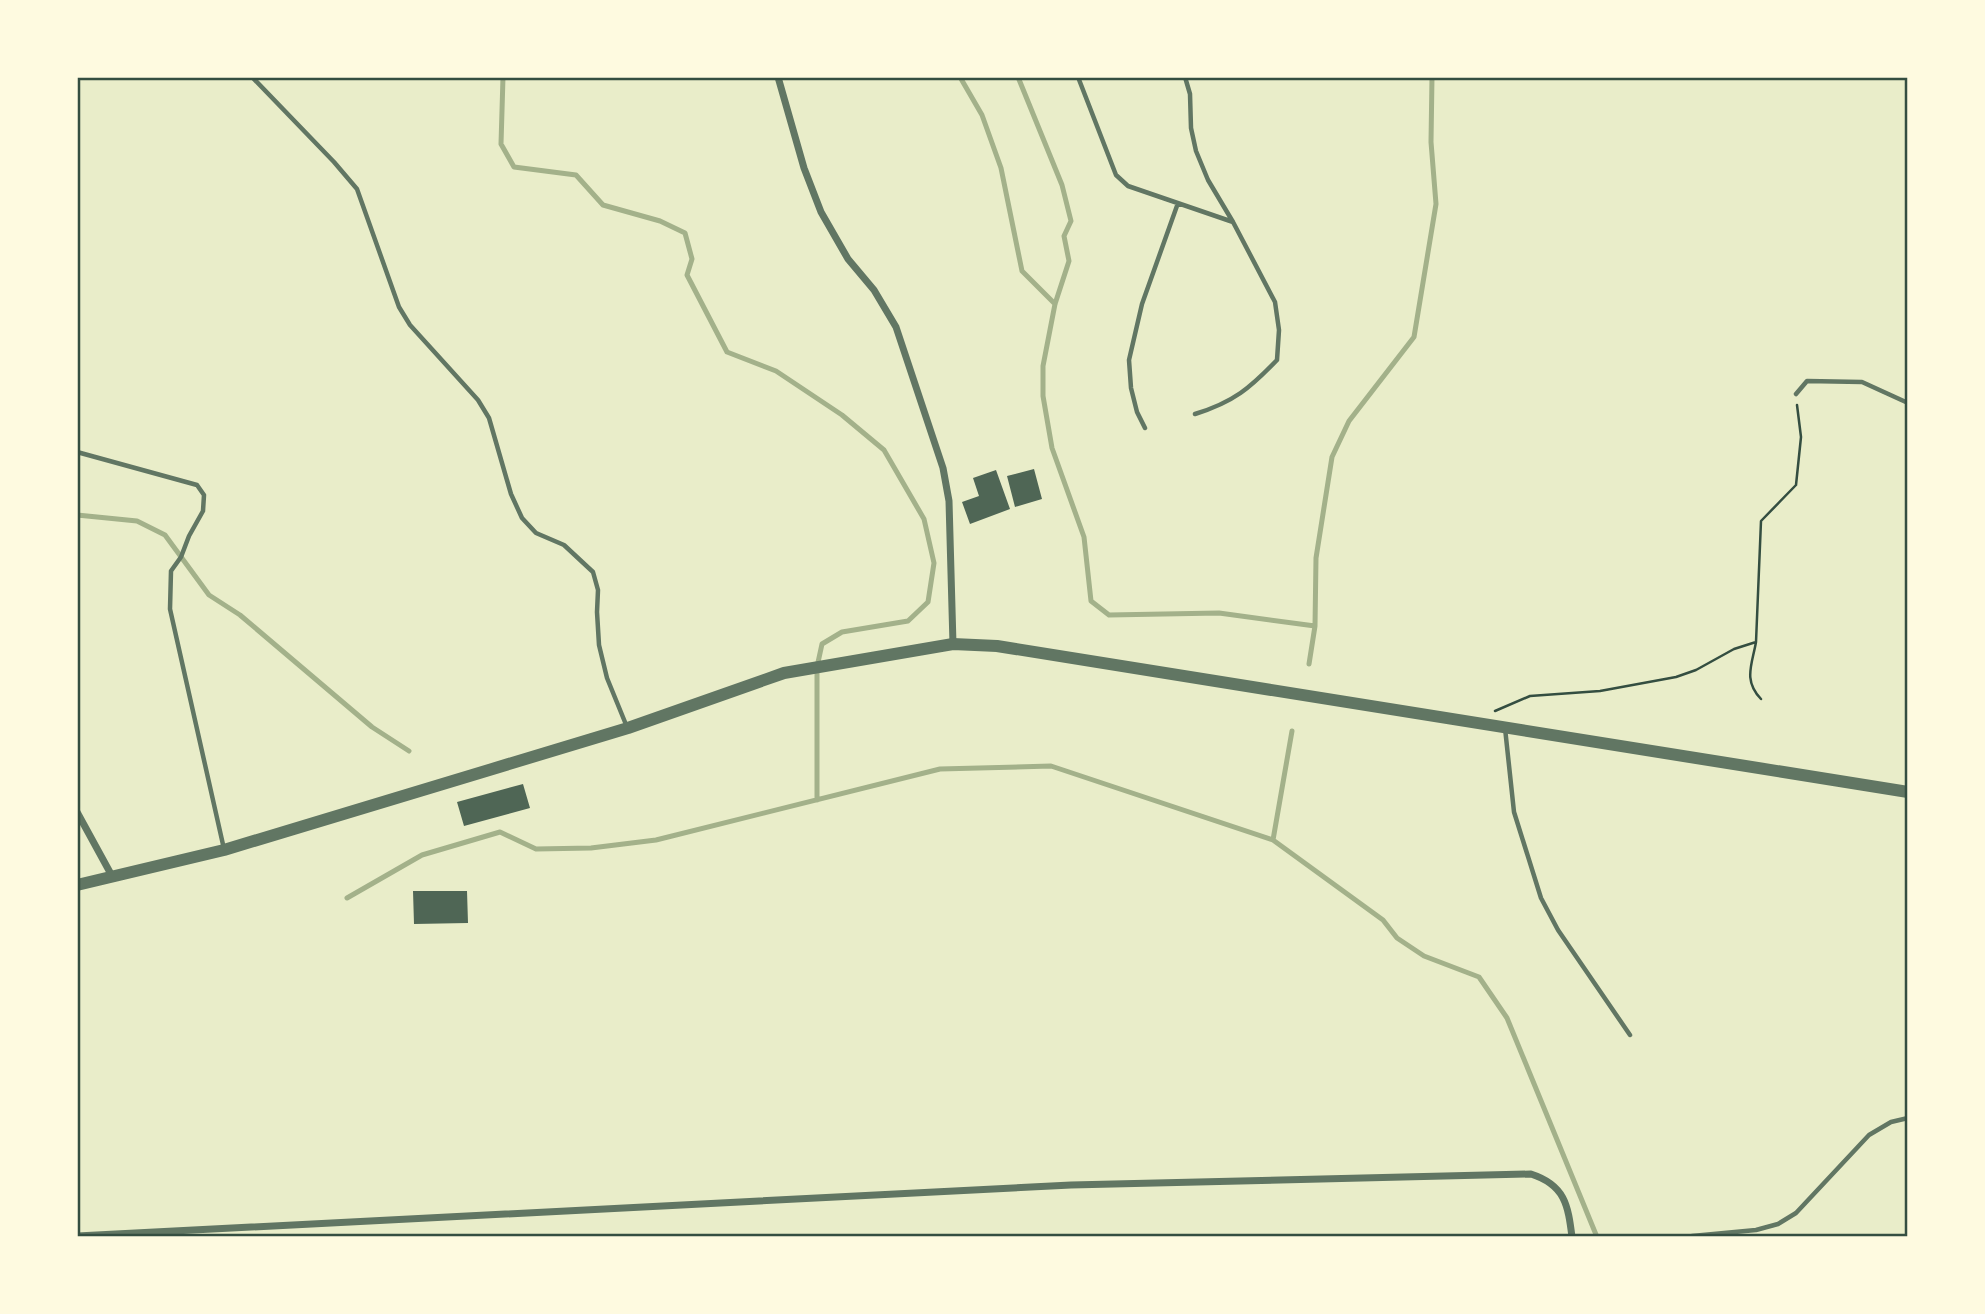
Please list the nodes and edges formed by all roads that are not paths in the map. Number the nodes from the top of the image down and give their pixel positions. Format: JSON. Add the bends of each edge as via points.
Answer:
{"nodes":[{"id":1,"x":252,"y":77,"type":"edge"},
{"id":2,"x":778,"y":77,"type":"edge"},
{"id":3,"x":1078,"y":77,"type":"edge"},
{"id":4,"x":1185,"y":77,"type":"edge"},
{"id":5,"x":1178,"y":203,"type":"junction"},
{"id":6,"x":1233,"y":222,"type":"junction"},
{"id":7,"x":1796,"y":394,"type":"road end"},
{"id":8,"x":1908,"y":403,"type":"edge"},
{"id":9,"x":1195,"y":414,"type":"dead end"},
{"id":10,"x":1145,"y":428,"type":"dead end"},
{"id":11,"x":77,"y":452,"type":"edge"},
{"id":12,"x":953,"y":644,"type":"junction"},
{"id":13,"x":1505,"y":727,"type":"junction"},
{"id":14,"x":628,"y":728,"type":"junction"},
{"id":15,"x":1908,"y":792,"type":"edge"},
{"id":16,"x":77,"y":812,"type":"edge"},
{"id":17,"x":224,"y":850,"type":"junction"},
{"id":18,"x":112,"y":876,"type":"junction"},
{"id":19,"x":77,"y":885,"type":"edge"},
{"id":20,"x":1630,"y":1035,"type":"dead end"},
{"id":21,"x":1908,"y":1118,"type":"edge"},
{"id":22,"x":77,"y":1236,"type":"edge"},
{"id":23,"x":1692,"y":1236,"type":"edge"},
{"id":24,"x":1572,"y":1237,"type":"edge"}],
"edges":[{"from":1,"to":14,"type":"lane","via":[[357,189],[399,307],[489,418],[522,517],[536,533],[564,545],[593,572],[598,590],[599,645]]},
{"from":2,"to":12,"type":"street","via":[[821,212],[896,327],[943,468],[949,501]]},
{"from":3,"to":5,"type":"lane","via":[[1116,174],[1128,186]]},
{"from":4,"to":6,"type":"lane","via":[[1196,151]]},
{"from":5,"to":6,"type":"lane"},
{"from":5,"to":10,"type":"lane","via":[[1142,304],[1129,360],[1131,388]]},
{"from":6,"to":9,"type":"lane","via":[[1275,302],[1277,360],[1233,400]]},
{"from":7,"to":8,"type":"lane","via":[[1807,381],[1861,382]]},
{"from":11,"to":17,"type":"lane","via":[[197,485],[204,495],[203,511],[171,571],[170,609]]},
{"from":12,"to":13,"type":"street","via":[[997,646]]},
{"from":12,"to":14,"type":"street","via":[[784,673]]},
{"from":13,"to":15,"type":"street"},
{"from":13,"to":20,"type":"lane","via":[[1514,811],[1541,898]]},
{"from":14,"to":17,"type":"street"},
{"from":16,"to":18,"type":"street"},
{"from":17,"to":18,"type":"street"},
{"from":18,"to":19,"type":"street"},
{"from":21,"to":23,"type":"lane","via":[[1869,1135],[1796,1213],[1778,1224]]},
{"from":22,"to":24,"type":"street","via":[[1058,1186],[1531,1174],[1554,1185],[1563,1196]]}]}
